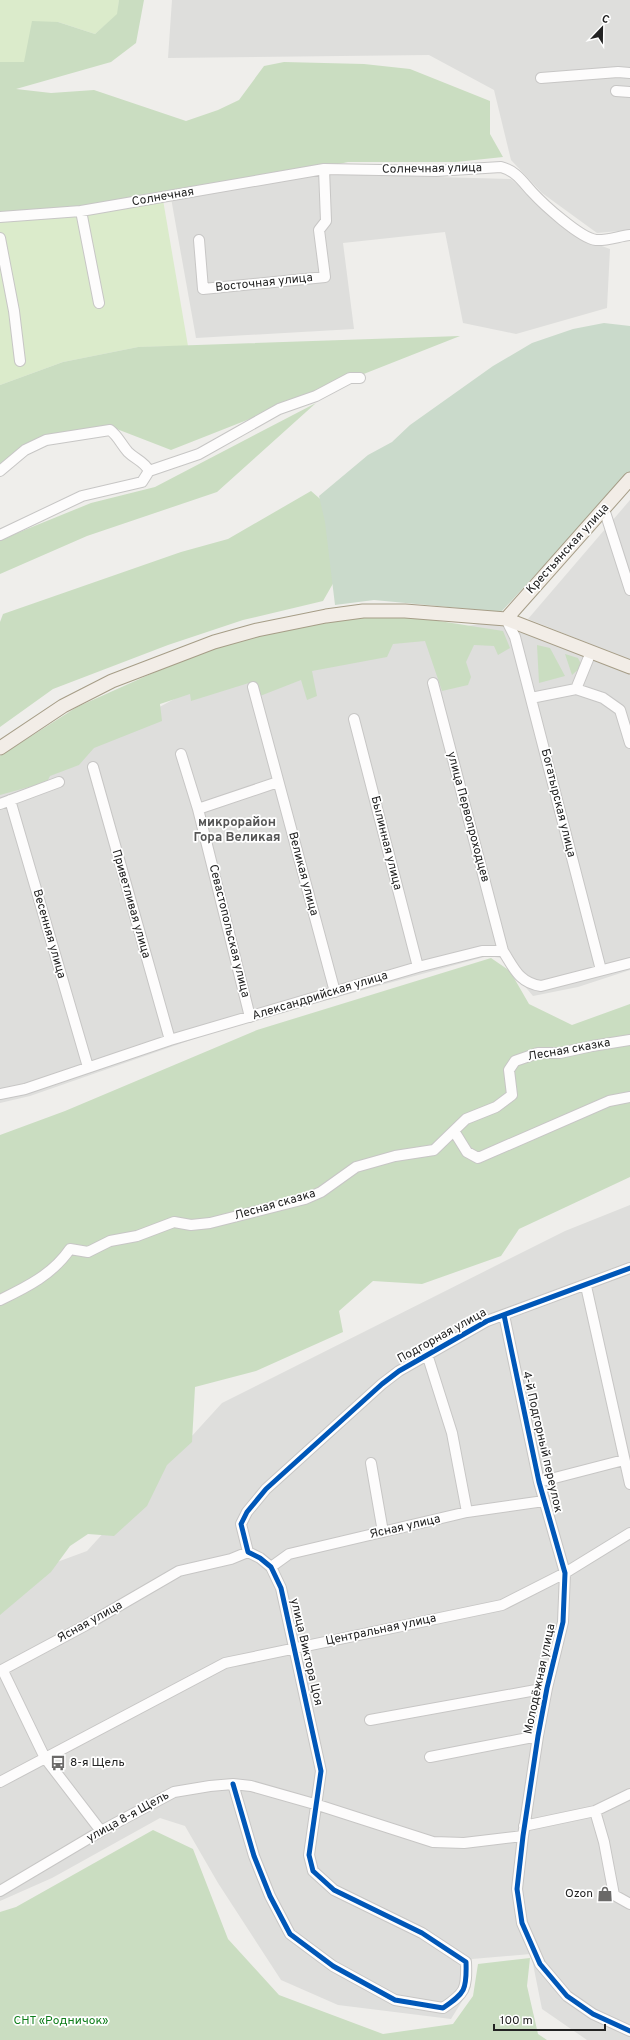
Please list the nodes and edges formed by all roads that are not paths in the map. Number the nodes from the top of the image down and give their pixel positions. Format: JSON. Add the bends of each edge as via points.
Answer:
{"nodes":[{"id":1,"x":630,"y":73,"type":"edge"},
{"id":2,"x":541,"y":78,"type":"dead end"},
{"id":3,"x":616,"y":91,"type":"dead end"},
{"id":4,"x":630,"y":92,"type":"edge"},
{"id":5,"x":324,"y":168,"type":"junction"},
{"id":6,"x":80,"y":212,"type":"junction"},
{"id":7,"x":0,"y":217,"type":"edge"},
{"id":8,"x":630,"y":235,"type":"edge"},
{"id":9,"x":0,"y":238,"type":"edge"},
{"id":10,"x":199,"y":240,"type":"dead end"},
{"id":11,"x":99,"y":303,"type":"dead end"},
{"id":12,"x":20,"y":361,"type":"dead end"},
{"id":13,"x":360,"y":378,"type":"dead end"},
{"id":14,"x":0,"y":471,"type":"edge"},
{"id":15,"x":149,"y":471,"type":"junction"},
{"id":16,"x":630,"y":479,"type":"edge"},
{"id":17,"x":604,"y":509,"type":"junction"},
{"id":18,"x":0,"y":535,"type":"edge"},
{"id":19,"x":630,"y":590,"type":"edge"},
{"id":20,"x":506,"y":619,"type":"junction"},
{"id":21,"x":590,"y":652,"type":"junction"},
{"id":22,"x":630,"y":667,"type":"edge"},
{"id":23,"x":433,"y":683,"type":"dead end"},
{"id":24,"x":253,"y":687,"type":"dead end"},
{"id":25,"x":576,"y":689,"type":"junction"},
{"id":26,"x":531,"y":698,"type":"junction"},
{"id":27,"x":354,"y":719,"type":"dead end"},
{"id":28,"x":630,"y":743,"type":"edge"},
{"id":29,"x":0,"y":748,"type":"edge"},
{"id":30,"x":181,"y":754,"type":"dead end"},
{"id":31,"x":93,"y":767,"type":"dead end"},
{"id":32,"x":59,"y":782,"type":"dead end"},
{"id":33,"x":278,"y":782,"type":"junction"},
{"id":34,"x":5,"y":802,"type":"edge"},
{"id":35,"x":198,"y":809,"type":"junction"},
{"id":36,"x":503,"y":952,"type":"junction"},
{"id":37,"x":630,"y":963,"type":"edge"},
{"id":38,"x":418,"y":967,"type":"junction"},
{"id":39,"x":601,"y":970,"type":"junction"},
{"id":40,"x":335,"y":992,"type":"junction"},
{"id":41,"x":250,"y":1017,"type":"junction"},
{"id":42,"x":170,"y":1040,"type":"junction"},
{"id":43,"x":630,"y":1040,"type":"edge"},
{"id":44,"x":88,"y":1067,"type":"junction"},
{"id":45,"x":0,"y":1093,"type":"edge"},
{"id":46,"x":630,"y":1097,"type":"edge"},
{"id":47,"x":454,"y":1131,"type":"junction"},
{"id":48,"x":630,"y":1268,"type":"edge"},
{"id":49,"x":586,"y":1286,"type":"junction"},
{"id":50,"x":0,"y":1300,"type":"edge"},
{"id":51,"x":504,"y":1314,"type":"junction"},
{"id":52,"x":427,"y":1354,"type":"junction"},
{"id":53,"x":624,"y":1460,"type":"junction"},
{"id":54,"x":371,"y":1463,"type":"dead end"},
{"id":55,"x":540,"y":1482,"type":"junction"},
{"id":56,"x":630,"y":1484,"type":"edge"},
{"id":57,"x":544,"y":1501,"type":"junction"},
{"id":58,"x":467,"y":1512,"type":"junction"},
{"id":59,"x":383,"y":1532,"type":"junction"},
{"id":60,"x":630,"y":1533,"type":"edge"},
{"id":61,"x":248,"y":1552,"type":"junction"},
{"id":62,"x":271,"y":1567,"type":"junction"},
{"id":63,"x":565,"y":1573,"type":"junction"},
{"id":64,"x":296,"y":1648,"type":"junction"},
{"id":65,"x":1,"y":1671,"type":"edge"},
{"id":66,"x":547,"y":1688,"type":"junction"},
{"id":67,"x":370,"y":1720,"type":"dead end"},
{"id":68,"x":538,"y":1736,"type":"junction"},
{"id":69,"x":430,"y":1756,"type":"dead end"},
{"id":70,"x":45,"y":1758,"type":"junction"},
{"id":71,"x":0,"y":1782,"type":"edge"},
{"id":72,"x":233,"y":1784,"type":"junction"},
{"id":73,"x":630,"y":1794,"type":"edge"},
{"id":74,"x":318,"y":1805,"type":"junction"},
{"id":75,"x":595,"y":1811,"type":"junction"},
{"id":76,"x":102,"y":1831,"type":"junction"},
{"id":77,"x":524,"y":1831,"type":"junction"},
{"id":78,"x":0,"y":1891,"type":"edge"},
{"id":79,"x":630,"y":1904,"type":"edge"},
{"id":80,"x":630,"y":2031,"type":"edge"}],
"edges":[{"from":1,"to":2,"type":"street"},
{"from":3,"to":4,"type":"street"},
{"from":5,"to":6,"type":"street","name":"Солнечная"},
{"from":5,"to":8,"type":"street","name":"Солнечная улица","via":[[436,171],[501,167],[522,179],[530,190],[586,236],[597,240]]},
{"from":5,"to":10,"type":"street","name":"Восточная улица","via":[[326,221],[319,230],[325,277],[203,289]]},
{"from":6,"to":7,"type":"street","name":"Солнечная"},
{"from":6,"to":11,"type":"street"},
{"from":9,"to":12,"type":"street","via":[[14,311]]},
{"from":13,"to":15,"type":"street","via":[[350,378],[279,409],[199,454]]},
{"from":14,"to":15,"type":"street","via":[[26,450],[46,440],[110,430]]},
{"from":15,"to":18,"type":"street","via":[[142,482],[82,496]]},
{"from":16,"to":17,"type":"main road","name":"Крестьянская улица"},
{"from":17,"to":19,"type":"street"},
{"from":17,"to":20,"type":"main road","name":"Крестьянская улица"},
{"from":20,"to":21,"type":"main road"},
{"from":20,"to":26,"type":"street","name":"Богатырская улица","via":[[515,637]]},
{"from":20,"to":29,"type":"main road","via":[[405,611],[363,611],[257,630],[214,642],[112,682],[63,706]]},
{"from":21,"to":22,"type":"main road"},
{"from":21,"to":25,"type":"street"},
{"from":23,"to":36,"type":"street","name":"улица Первопроходцев"},
{"from":24,"to":33,"type":"street","name":"Великая улица"},
{"from":25,"to":26,"type":"street"},
{"from":25,"to":28,"type":"street","via":[[603,698],[620,710]]},
{"from":26,"to":39,"type":"street","name":"Богатырская улица"},
{"from":27,"to":38,"type":"street","name":"Былинная улица"},
{"from":30,"to":35,"type":"street","name":"Севастопольская улица"},
{"from":31,"to":42,"type":"street","name":"Приветливая улица"},
{"from":32,"to":34,"type":"street"},
{"from":33,"to":35,"type":"street"},
{"from":33,"to":40,"type":"street","name":"Великая улица"},
{"from":34,"to":44,"type":"street","name":"Весенняя улица"},
{"from":35,"to":41,"type":"street","name":"Севастопольская улица"},
{"from":36,"to":38,"type":"street","name":"Александрийская улица","via":[[482,952]]},
{"from":36,"to":39,"type":"street","via":[[521,978],[530,984],[541,986]]},
{"from":37,"to":39,"type":"street"},
{"from":38,"to":40,"type":"street","name":"Александрийская улица"},
{"from":40,"to":41,"type":"street","name":"Александрийская улица"},
{"from":41,"to":42,"type":"street","name":"Александрийская улица"},
{"from":42,"to":44,"type":"street","name":"Александрийская улица"},
{"from":43,"to":47,"type":"street","name":"Лесная сказка","via":[[560,1053],[538,1053],[515,1061],[509,1070],[512,1095],[496,1107],[466,1120]]},
{"from":44,"to":45,"type":"street","name":"Александрийская улица","via":[[25,1089]]},
{"from":46,"to":47,"type":"street","via":[[609,1101],[478,1158],[467,1152]]},
{"from":47,"to":50,"type":"street","name":"Лесная сказка","via":[[434,1150],[396,1156],[356,1167],[305,1200],[210,1223],[191,1225],[174,1222],[137,1236],[110,1241],[88,1252],[70,1249],[61,1263],[35,1282]]},
{"from":48,"to":49,"type":"street","name":"Подгорная улица"},
{"from":49,"to":51,"type":"street","name":"Подгорная улица"},
{"from":49,"to":53,"type":"street"},
{"from":51,"to":52,"type":"street","name":"Подгорная улица"},
{"from":51,"to":55,"type":"street","name":"4-й Подгорный переулок"},
{"from":52,"to":58,"type":"street","via":[[452,1433]]},
{"from":52,"to":61,"type":"street","name":"Подгорная улица","via":[[382,1384],[266,1489],[242,1518],[241,1524]]},
{"from":53,"to":55,"type":"street"},
{"from":53,"to":56,"type":"street"},
{"from":54,"to":59,"type":"street"},
{"from":55,"to":57,"type":"street","name":"4-й Подгорный переулок"},
{"from":57,"to":58,"type":"street","name":"Ясная улица"},
{"from":57,"to":63,"type":"street","name":"4-й Подгорный переулок"},
{"from":58,"to":59,"type":"street","name":"Ясная улица"},
{"from":59,"to":62,"type":"street","name":"Ясная улица","via":[[289,1554]]},
{"from":60,"to":63,"type":"street","name":"Центральная улица"},
{"from":61,"to":62,"type":"street","name":"улица Виктора Цоя"},
{"from":61,"to":65,"type":"street","name":"Ясная улица","via":[[231,1559],[179,1571]]},
{"from":62,"to":64,"type":"street","name":"улица Виктора Цоя","via":[[281,1588]]},
{"from":63,"to":64,"type":"street","name":"Центральная улица","via":[[502,1605]]},
{"from":63,"to":66,"type":"street","name":"Молодёжная улица","via":[[564,1622]]},
{"from":64,"to":70,"type":"street","name":"Центральная улица","via":[[225,1664]]},
{"from":64,"to":74,"type":"street","name":"улица Виктора Цоя","via":[[321,1771]]},
{"from":65,"to":70,"type":"street"},
{"from":66,"to":67,"type":"street"},
{"from":66,"to":68,"type":"street","name":"Молодёжная улица"},
{"from":68,"to":69,"type":"street"},
{"from":68,"to":77,"type":"street","name":"Молодёжная улица"},
{"from":70,"to":71,"type":"street","name":"Центральная улица"},
{"from":70,"to":76,"type":"street"},
{"from":72,"to":74,"type":"street","name":"улица 8-я Щель","via":[[250,1786]]},
{"from":72,"to":74,"type":"street","name":"улица Виктора Цоя","via":[[254,1856],[270,1896],[290,1934],[333,1966],[395,2000],[442,2008],[459,1996],[467,1983],[466,1962],[422,1933],[334,1890],[313,1871],[309,1855]]},
{"from":72,"to":76,"type":"street","name":"улица 8-я Щель","via":[[174,1792]]},
{"from":73,"to":75,"type":"street","name":"улица 8-я Щель"},
{"from":74,"to":77,"type":"street","name":"улица 8-я Щель","via":[[433,1842],[464,1843]]},
{"from":75,"to":77,"type":"street","name":"улица 8-я Щель"},
{"from":75,"to":79,"type":"street","via":[[614,1895]]},
{"from":76,"to":78,"type":"street","name":"улица 8-я Щель"},
{"from":77,"to":80,"type":"street","name":"Молодёжная улица","via":[[517,1889],[522,1923],[540,1964],[567,1996],[593,2014]]}]}
